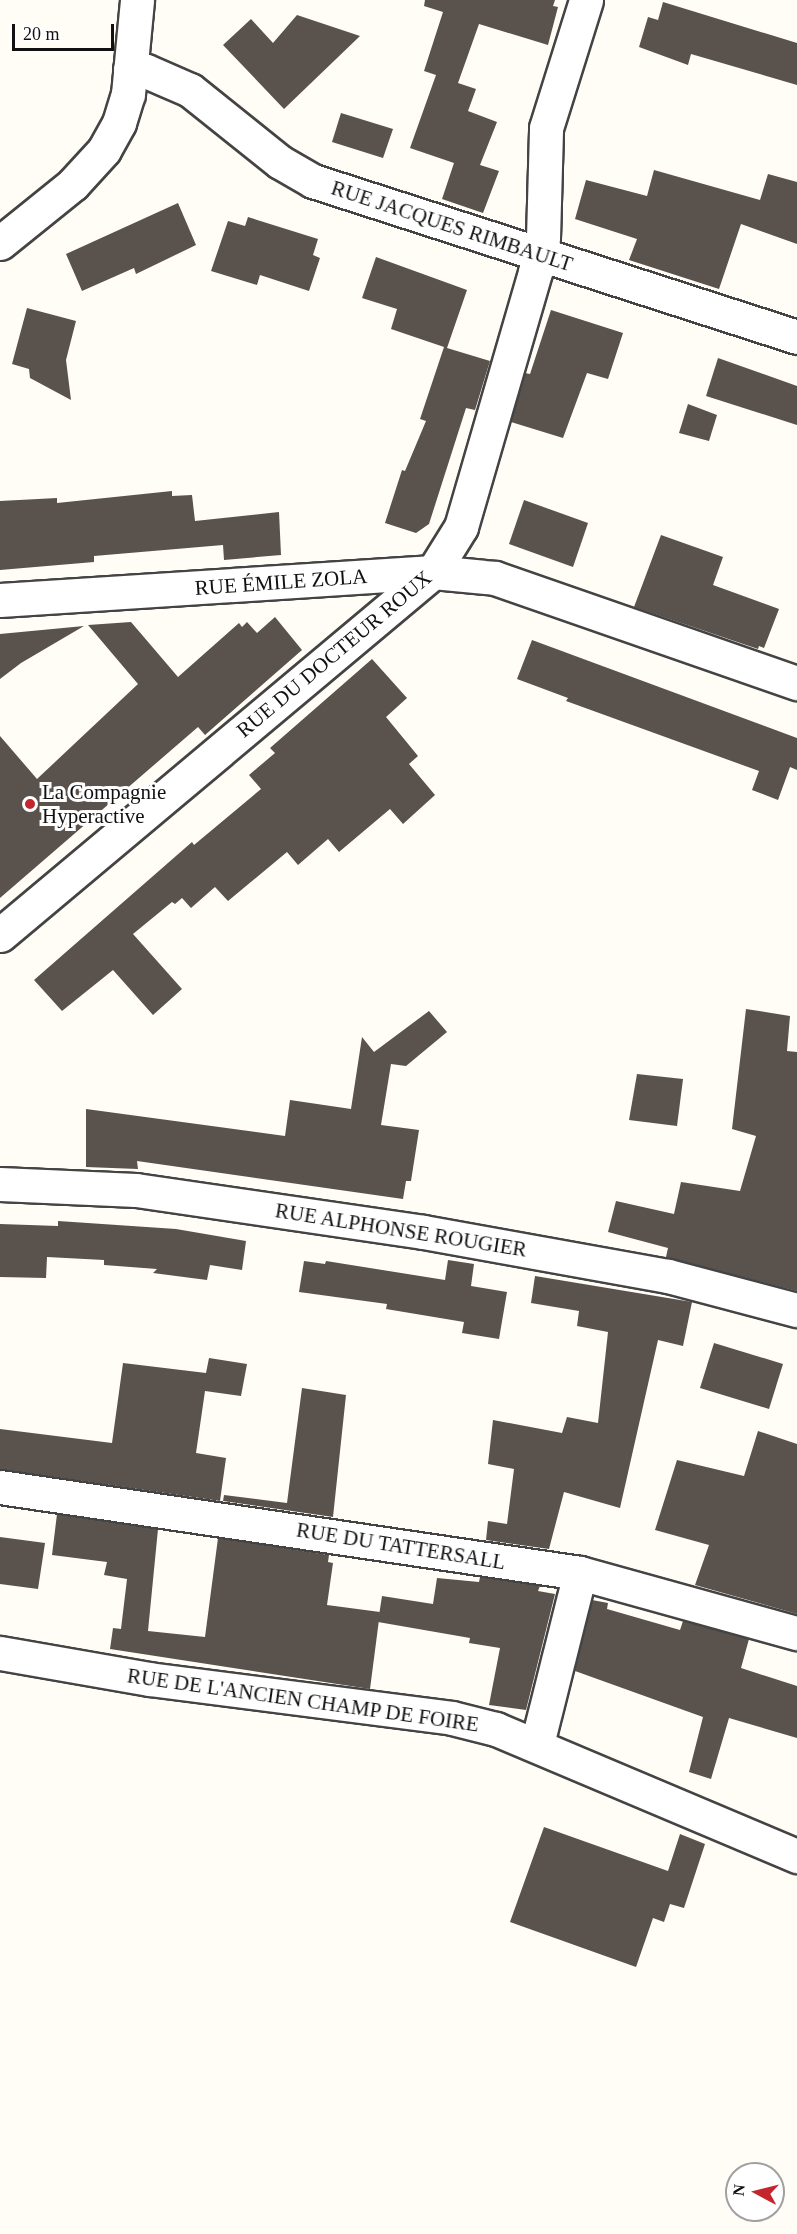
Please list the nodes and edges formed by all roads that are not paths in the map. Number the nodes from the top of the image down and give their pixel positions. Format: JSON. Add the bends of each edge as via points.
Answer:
{"nodes":[{"id":1,"x":137,"y":0,"type":"edge"},
{"id":2,"x":586,"y":0,"type":"edge"},
{"id":3,"x":130,"y":69,"type":"junction"},
{"id":4,"x":0,"y":243,"type":"edge"},
{"id":5,"x":540,"y":253,"type":"junction"},
{"id":6,"x":797,"y":337,"type":"edge"},
{"id":7,"x":433,"y":572,"type":"junction"},
{"id":8,"x":0,"y":600,"type":"edge"},
{"id":9,"x":797,"y":683,"type":"edge"},
{"id":10,"x":0,"y":935,"type":"edge"},
{"id":11,"x":0,"y":1184,"type":"edge"},
{"id":12,"x":797,"y":1310,"type":"edge"},
{"id":13,"x":0,"y":1487,"type":"edge"},
{"id":14,"x":580,"y":1573,"type":"junction"},
{"id":15,"x":797,"y":1633,"type":"edge"},
{"id":16,"x":0,"y":1653,"type":"edge"},
{"id":17,"x":537,"y":1744,"type":"junction"},
{"id":18,"x":797,"y":1856,"type":"edge"}],
"edges":[{"from":1,"to":3,"type":"street"},
{"from":2,"to":5,"type":"street","name":"RUE DU DOCTEUR ROUX","via":[[546,128]]},
{"from":3,"to":4,"type":"street","via":[[125,108],[104,150],[73,184]]},
{"from":3,"to":5,"type":"street","name":"RUE JACQUES RIMBAULT","via":[[146,71],[190,90],[280,162],[313,181]]},
{"from":5,"to":6,"type":"street","name":"RUE JACQUES RIMBAULT"},
{"from":5,"to":7,"type":"street","name":"RUE DU DOCTEUR ROUX","via":[[460,527]]},
{"from":7,"to":8,"type":"street","name":"RUE ÉMILE ZOLA"},
{"from":7,"to":9,"type":"street","name":"RUE ÉMILE ZOLA","via":[[495,578]]},
{"from":7,"to":10,"type":"street","name":"RUE DU DOCTEUR ROUX"},
{"from":11,"to":12,"type":"street","name":"RUE ALPHONSE ROUGIER","via":[[136,1190],[423,1232],[668,1276]]},
{"from":13,"to":14,"type":"street","name":"RUE DU TATTERSALL"},
{"from":14,"to":15,"type":"street","name":"RUE DU TATTERSALL"},
{"from":14,"to":17,"type":"street"},
{"from":16,"to":17,"type":"street","name":"RUE DE L'ANCIEN CHAMP DE FOIRE","via":[[149,1679],[452,1718]]},
{"from":17,"to":18,"type":"street","name":"RUE DE L'ANCIEN CHAMP DE FOIRE"}]}
